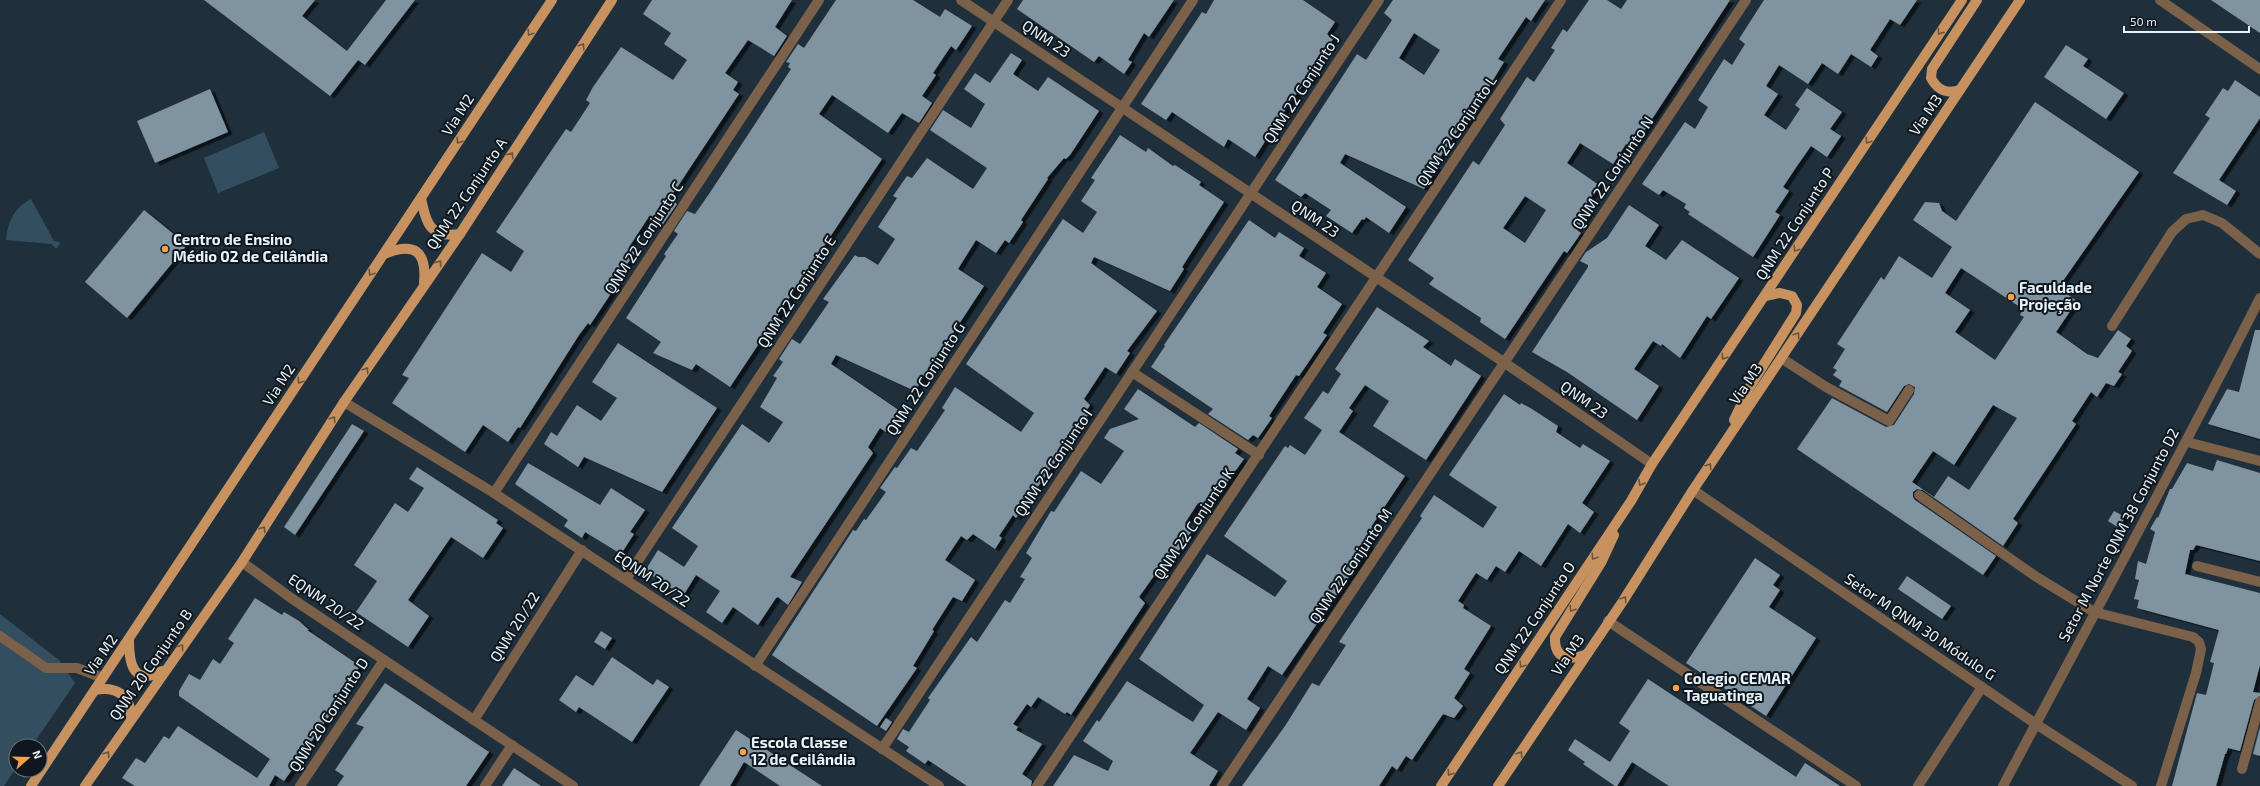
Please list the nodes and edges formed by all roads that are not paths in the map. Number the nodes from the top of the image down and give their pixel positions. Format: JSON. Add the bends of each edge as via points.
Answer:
{"nodes":[{"id":1,"x":552,"y":0,"type":"edge"},
{"id":2,"x":612,"y":0,"type":"edge"},
{"id":3,"x":819,"y":0,"type":"edge"},
{"id":4,"x":960,"y":0,"type":"edge"},
{"id":5,"x":1008,"y":0,"type":"edge"},
{"id":6,"x":1193,"y":0,"type":"edge"},
{"id":7,"x":1379,"y":0,"type":"edge"},
{"id":8,"x":1561,"y":0,"type":"edge"},
{"id":9,"x":1746,"y":0,"type":"edge"},
{"id":10,"x":1962,"y":0,"type":"edge"},
{"id":11,"x":1977,"y":0,"type":"edge"},
{"id":12,"x":2020,"y":0,"type":"edge"},
{"id":13,"x":2160,"y":0,"type":"edge"},
{"id":14,"x":993,"y":22,"type":"junction"},
{"id":15,"x":2260,"y":69,"type":"edge"},
{"id":16,"x":1960,"y":90,"type":"junction"},
{"id":17,"x":1122,"y":108,"type":"junction"},
{"id":18,"x":1251,"y":194,"type":"junction"},
{"id":19,"x":421,"y":198,"type":"junction"},
{"id":20,"x":460,"y":234,"type":"junction"},
{"id":21,"x":384,"y":254,"type":"junction"},
{"id":22,"x":2260,"y":254,"type":"edge"},
{"id":23,"x":1377,"y":278,"type":"junction"},
{"id":24,"x":423,"y":285,"type":"junction"},
{"id":25,"x":1765,"y":296,"type":"junction"},
{"id":26,"x":2260,"y":298,"type":"edge"},
{"id":27,"x":2112,"y":326,"type":"dead end"},
{"id":28,"x":1781,"y":358,"type":"junction"},
{"id":29,"x":1505,"y":363,"type":"junction"},
{"id":30,"x":1132,"y":372,"type":"junction"},
{"id":31,"x":1909,"y":390,"type":"dead end"},
{"id":32,"x":344,"y":402,"type":"junction"},
{"id":33,"x":2187,"y":442,"type":"junction"},
{"id":34,"x":1723,"y":446,"type":"junction"},
{"id":35,"x":1259,"y":455,"type":"junction"},
{"id":36,"x":2260,"y":461,"type":"edge"},
{"id":37,"x":1652,"y":464,"type":"junction"},
{"id":38,"x":1693,"y":490,"type":"junction"},
{"id":39,"x":494,"y":493,"type":"junction"},
{"id":40,"x":1919,"y":495,"type":"dead end"},
{"id":41,"x":1631,"y":501,"type":"junction"},
{"id":42,"x":582,"y":550,"type":"junction"},
{"id":43,"x":242,"y":562,"type":"junction"},
{"id":44,"x":2197,"y":566,"type":"dead end"},
{"id":45,"x":626,"y":579,"type":"junction"},
{"id":46,"x":2260,"y":582,"type":"edge"},
{"id":47,"x":2094,"y":612,"type":"junction"},
{"id":48,"x":1608,"y":621,"type":"junction"},
{"id":49,"x":0,"y":636,"type":"edge"},
{"id":50,"x":129,"y":641,"type":"junction"},
{"id":51,"x":1587,"y":654,"type":"junction"},
{"id":52,"x":384,"y":660,"type":"junction"},
{"id":53,"x":755,"y":666,"type":"junction"},
{"id":54,"x":164,"y":670,"type":"junction"},
{"id":55,"x":103,"y":678,"type":"junction"},
{"id":56,"x":1982,"y":687,"type":"junction"},
{"id":57,"x":95,"y":690,"type":"junction"},
{"id":58,"x":2260,"y":702,"type":"edge"},
{"id":59,"x":131,"y":718,"type":"junction"},
{"id":60,"x":474,"y":720,"type":"junction"},
{"id":61,"x":2036,"y":724,"type":"junction"},
{"id":62,"x":512,"y":745,"type":"junction"},
{"id":63,"x":882,"y":749,"type":"junction"},
{"id":64,"x":2242,"y":769,"type":"dead end"},
{"id":65,"x":31,"y":786,"type":"edge"},
{"id":66,"x":85,"y":786,"type":"edge"},
{"id":67,"x":300,"y":786,"type":"edge"},
{"id":68,"x":485,"y":786,"type":"edge"},
{"id":69,"x":573,"y":786,"type":"edge"},
{"id":70,"x":939,"y":786,"type":"edge"},
{"id":71,"x":1036,"y":786,"type":"edge"},
{"id":72,"x":1222,"y":786,"type":"edge"},
{"id":73,"x":1441,"y":786,"type":"edge"},
{"id":74,"x":1498,"y":786,"type":"edge"},
{"id":75,"x":1856,"y":786,"type":"edge"},
{"id":76,"x":1918,"y":786,"type":"edge"},
{"id":77,"x":2003,"y":786,"type":"edge"},
{"id":78,"x":2132,"y":786,"type":"edge"},
{"id":79,"x":2160,"y":786,"type":"edge"}],
"edges":[{"from":1,"to":19,"type":"main road","name":"Via M2","one_way":true},
{"from":20,"to":2,"type":"main road","name":"QNM 22 Conjunto A","one_way":true},
{"from":3,"to":39,"type":"street","name":"QNM 22 Conjunto C"},
{"from":4,"to":14,"type":"street","name":"QNM 23"},
{"from":5,"to":14,"type":"street","name":"QNM 22 Conjunto E"},
{"from":6,"to":17,"type":"street","name":"QNM 22 Conjunto G"},
{"from":7,"to":18,"type":"street","name":"QNM 22 Conjunto J"},
{"from":8,"to":23,"type":"street","name":"QNM 22 Conjunto L"},
{"from":9,"to":29,"type":"street","name":"QNM 22 Conjunto N"},
{"from":10,"to":25,"type":"main road","name":"QNM 22 Conjunto P","one_way":true},
{"from":11,"to":16,"type":"main road","via":[[1932,69],[1931,78],[1939,89],[1948,92]]},
{"from":12,"to":16,"type":"main road","name":"Via M3"},
{"from":13,"to":15,"type":"street"},
{"from":14,"to":17,"type":"street","name":"QNM 23"},
{"from":14,"to":45,"type":"street","name":"QNM 22 Conjunto E"},
{"from":28,"to":16,"type":"main road","name":"Via M3","one_way":true},
{"from":17,"to":18,"type":"street","name":"QNM 23"},
{"from":17,"to":53,"type":"street","name":"QNM 22 Conjunto G"},
{"from":18,"to":23,"type":"street","name":"QNM 23"},
{"from":18,"to":30,"type":"street","name":"QNM 22 Conjunto I"},
{"from":19,"to":20,"type":"main road","via":[[424,217],[433,230],[444,236]]},
{"from":19,"to":21,"type":"main road","name":"Via M2"},
{"from":24,"to":20,"type":"main road","name":"QNM 22 Conjunto A","one_way":true},
{"from":21,"to":24,"type":"main road","via":[[400,247],[412,249],[419,255],[425,268]]},
{"from":21,"to":50,"type":"main road","name":"Via M2","one_way":true},
{"from":22,"to":27,"type":"street","via":[[2222,223],[2203,215],[2186,219],[2172,232]]},
{"from":23,"to":29,"type":"street","name":"QNM 23"},
{"from":23,"to":35,"type":"street","name":"QNM 22 Conjunto K"},
{"from":32,"to":24,"type":"main road","name":"QNM 22 Conjunto A","one_way":true},
{"from":25,"to":34,"type":"main road","via":[[1780,293],[1792,296],[1797,305],[1796,313],[1749,388]]},
{"from":25,"to":37,"type":"main road","name":"QNM 22 Conjunto P","one_way":true},
{"from":26,"to":33,"type":"street","name":"Setor M Norte QNM 38 Conjunto D2"},
{"from":28,"to":31,"type":"street","via":[[1826,387],[1889,421]]},
{"from":28,"to":34,"type":"main road","name":"Via M3"},
{"from":29,"to":37,"type":"street","name":"QNM 23"},
{"from":29,"to":72,"type":"street","name":"QNM 22 Conjunto M"},
{"from":30,"to":35,"type":"street"},
{"from":30,"to":63,"type":"street","name":"QNM 22 Conjunto I"},
{"from":32,"to":39,"type":"street","name":"EQNM 20/22"},
{"from":43,"to":32,"type":"main road","one_way":true},
{"from":33,"to":36,"type":"street"},
{"from":33,"to":47,"type":"street","name":"Setor M Norte QNM 38 Conjunto D2"},
{"from":38,"to":34,"type":"main road","name":"Via M3","one_way":true},
{"from":35,"to":71,"type":"street","name":"QNM 22 Conjunto K"},
{"from":37,"to":41,"type":"main road","name":"QNM 22 Conjunto O","one_way":true},
{"from":48,"to":38,"type":"main road","name":"Via M3","one_way":true},
{"from":38,"to":56,"type":"street","name":"Setor M QNM 30 Módulo G"},
{"from":39,"to":42,"type":"street","name":"EQNM 20/22"},
{"from":40,"to":47,"type":"street","via":[[2035,576]]},
{"from":41,"to":51,"type":"main road","one_way":true,"via":[[1602,561],[1555,637],[1556,647],[1562,656],[1571,659]]},
{"from":41,"to":73,"type":"main road","name":"QNM 22 Conjunto O","one_way":true},
{"from":42,"to":45,"type":"street","name":"EQNM 20/22"},
{"from":42,"to":60,"type":"street","name":"QNM 20/22"},
{"from":43,"to":52,"type":"street","name":"EQNM 20/22"},
{"from":54,"to":43,"type":"main road","name":"QNM 20 Conjunto B","one_way":true},
{"from":44,"to":46,"type":"street"},
{"from":45,"to":53,"type":"street","name":"EQNM 20/22"},
{"from":47,"to":61,"type":"street","name":"Setor M Norte QNM 38 Conjunto D2"},
{"from":47,"to":79,"type":"street","via":[[2193,637],[2199,642],[2201,649],[2196,673]]},
{"from":48,"to":51,"type":"main road","name":"Via M3"},
{"from":48,"to":75,"type":"street"},
{"from":49,"to":55,"type":"street","via":[[46,668],[77,668]]},
{"from":50,"to":54,"type":"main road","via":[[129,658],[134,670],[143,676],[151,677]]},
{"from":50,"to":55,"type":"main road","name":"Via M2"},
{"from":74,"to":51,"type":"main road","name":"Via M3","one_way":true},
{"from":52,"to":60,"type":"street","name":"EQNM 20/22"},
{"from":52,"to":67,"type":"street","name":"QNM 20 Conjunto D"},
{"from":53,"to":63,"type":"street","name":"EQNM 20/22"},
{"from":54,"to":59,"type":"main road","name":"QNM 20 Conjunto B"},
{"from":55,"to":57,"type":"main road","name":"Via M2"},
{"from":56,"to":61,"type":"street","name":"Setor M QNM 30 Módulo G"},
{"from":56,"to":76,"type":"street"},
{"from":57,"to":59,"type":"main road","via":[[106,688],[116,691],[125,698],[131,706]]},
{"from":57,"to":65,"type":"main road","name":"Via M2"},
{"from":58,"to":64,"type":"street"},
{"from":66,"to":59,"type":"main road","name":"QNM 20 Conjunto B","one_way":true},
{"from":60,"to":62,"type":"street","name":"EQNM 20/22"},
{"from":61,"to":77,"type":"street","name":"Setor M Norte QNM 38 Conjunto D2"},
{"from":61,"to":78,"type":"street","name":"Setor M QNM 30 Módulo G"},
{"from":62,"to":68,"type":"street"},
{"from":62,"to":69,"type":"street","name":"EQNM 20/22"},
{"from":63,"to":70,"type":"street","name":"EQNM 20/22"}]}
